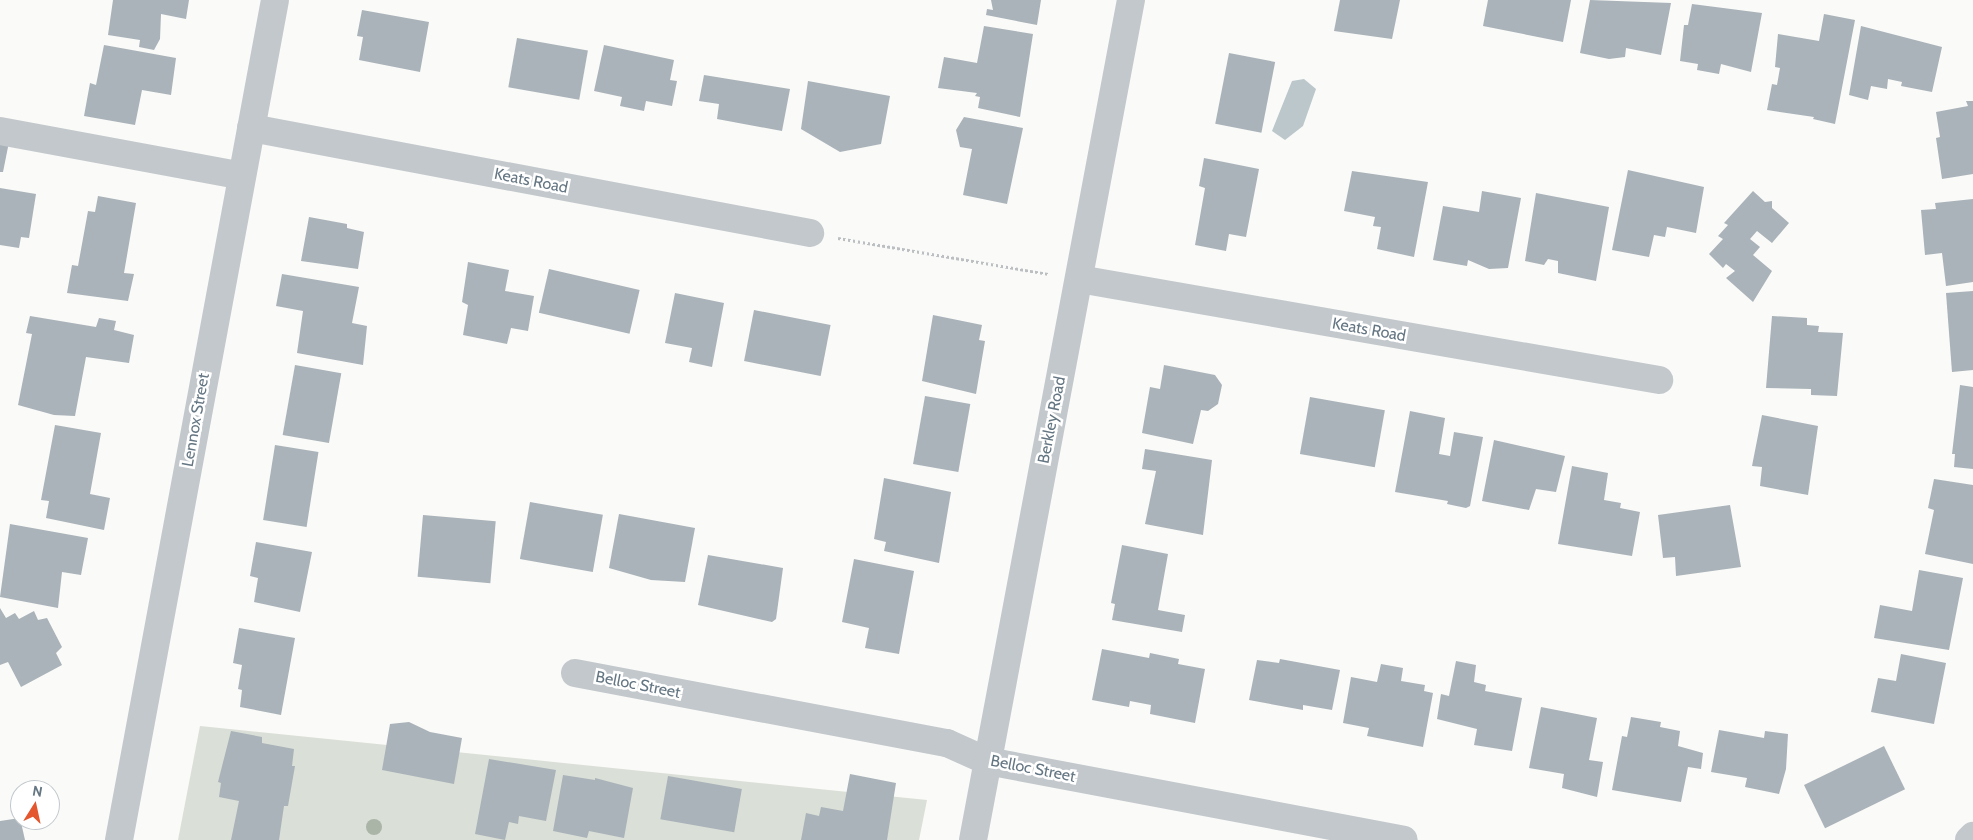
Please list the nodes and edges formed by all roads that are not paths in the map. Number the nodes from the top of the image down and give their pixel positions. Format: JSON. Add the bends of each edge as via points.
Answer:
{"nodes":[{"id":1,"x":275,"y":0,"type":"edge"},
{"id":2,"x":1131,"y":0,"type":"edge"},
{"id":3,"x":251,"y":128,"type":"junction"},
{"id":4,"x":0,"y":131,"type":"edge"},
{"id":5,"x":242,"y":176,"type":"junction"},
{"id":6,"x":810,"y":233,"type":"road end"},
{"id":7,"x":1079,"y":279,"type":"junction"},
{"id":8,"x":1659,"y":380,"type":"dead end"},
{"id":9,"x":576,"y":673,"type":"dead end"},
{"id":10,"x":987,"y":761,"type":"junction"},
{"id":11,"x":1973,"y":836,"type":"edge"},
{"id":12,"x":119,"y":840,"type":"edge"},
{"id":13,"x":973,"y":840,"type":"edge"},
{"id":14,"x":1404,"y":840,"type":"edge"},
{"id":15,"x":1969,"y":840,"type":"edge"}],
"edges":[{"from":1,"to":3,"type":"street","name":"Lennox Street"},
{"from":2,"to":7,"type":"street","name":"Berkley Road"},
{"from":3,"to":5,"type":"street","name":"Lennox Street"},
{"from":3,"to":6,"type":"street","name":"Keats Road"},
{"from":4,"to":5,"type":"street"},
{"from":5,"to":12,"type":"street","name":"Lennox Street"},
{"from":7,"to":8,"type":"street","name":"Keats Road"},
{"from":7,"to":10,"type":"street","name":"Berkley Road"},
{"from":9,"to":10,"type":"street","name":"Belloc Street","via":[[947,743]]},
{"from":10,"to":13,"type":"street","name":"Berkley Road"},
{"from":10,"to":14,"type":"street","name":"Belloc Street"},
{"from":11,"to":15,"type":"street"}]}
